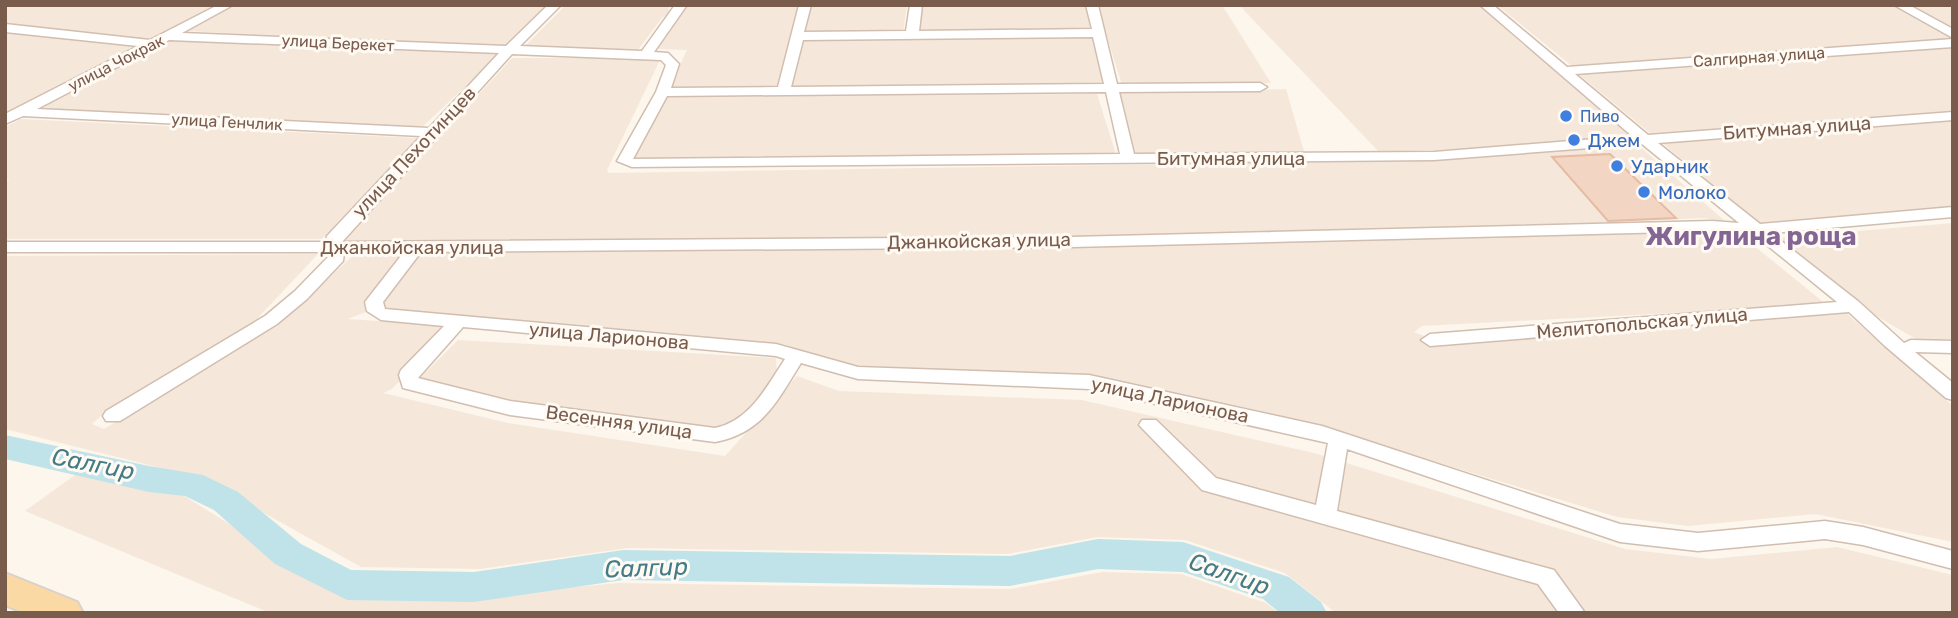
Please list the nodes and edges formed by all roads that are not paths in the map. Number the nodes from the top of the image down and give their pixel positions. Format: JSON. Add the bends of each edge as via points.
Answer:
{"nodes":[{"id":1,"x":227,"y":5,"type":"edge"},
{"id":2,"x":555,"y":5,"type":"edge"},
{"id":3,"x":681,"y":5,"type":"edge"},
{"id":4,"x":805,"y":5,"type":"edge"},
{"id":5,"x":916,"y":5,"type":"edge"},
{"id":6,"x":1092,"y":5,"type":"edge"},
{"id":7,"x":1486,"y":5,"type":"edge"},
{"id":8,"x":1900,"y":5,"type":"edge"},
{"id":9,"x":5,"y":29,"type":"edge"},
{"id":10,"x":1098,"y":33,"type":"junction"},
{"id":11,"x":1953,"y":34,"type":"edge"},
{"id":12,"x":912,"y":35,"type":"junction"},
{"id":13,"x":168,"y":36,"type":"junction"},
{"id":14,"x":799,"y":36,"type":"junction"},
{"id":15,"x":1953,"y":43,"type":"edge"},
{"id":16,"x":153,"y":44,"type":"junction"},
{"id":17,"x":508,"y":51,"type":"junction"},
{"id":18,"x":646,"y":55,"type":"junction"},
{"id":19,"x":669,"y":58,"type":"joint"},
{"id":20,"x":1566,"y":71,"type":"junction"},
{"id":21,"x":1260,"y":86,"type":"dead end"},
{"id":22,"x":1111,"y":88,"type":"junction"},
{"id":23,"x":784,"y":90,"type":"junction"},
{"id":24,"x":663,"y":92,"type":"junction"},
{"id":25,"x":21,"y":112,"type":"junction"},
{"id":26,"x":1953,"y":116,"type":"edge"},
{"id":27,"x":5,"y":120,"type":"edge"},
{"id":28,"x":432,"y":132,"type":"junction"},
{"id":29,"x":1645,"y":140,"type":"junction"},
{"id":30,"x":1128,"y":158,"type":"junction"},
{"id":31,"x":1953,"y":212,"type":"edge"},
{"id":32,"x":1757,"y":229,"type":"junction"},
{"id":33,"x":5,"y":247,"type":"edge"},
{"id":34,"x":416,"y":247,"type":"junction"},
{"id":35,"x":335,"y":248,"type":"junction"},
{"id":36,"x":1853,"y":306,"type":"junction"},
{"id":37,"x":457,"y":323,"type":"junction"},
{"id":38,"x":1430,"y":340,"type":"dead end"},
{"id":39,"x":1953,"y":347,"type":"edge"},
{"id":40,"x":1915,"y":354,"type":"junction"},
{"id":41,"x":797,"y":355,"type":"junction"},
{"id":42,"x":1953,"y":393,"type":"edge"},
{"id":43,"x":113,"y":416,"type":"dead end"},
{"id":44,"x":1149,"y":425,"type":"dead end"},
{"id":45,"x":1339,"y":439,"type":"junction"},
{"id":46,"x":1325,"y":517,"type":"junction"},
{"id":47,"x":1953,"y":560,"type":"edge"},
{"id":48,"x":5,"y":588,"type":"edge"},
{"id":49,"x":64,"y":613,"type":"edge"},
{"id":50,"x":1573,"y":613,"type":"edge"}],
"edges":[{"from":1,"to":13,"type":"street","name":"улица Чокрак"},
{"from":2,"to":17,"type":"street","name":"улица Пехотинцев"},
{"from":3,"to":18,"type":"street"},
{"from":4,"to":14,"type":"street"},
{"from":5,"to":12,"type":"street"},
{"from":6,"to":10,"type":"street"},
{"from":7,"to":20,"type":"street"},
{"from":8,"to":11,"type":"street"},
{"from":9,"to":16,"type":"street"},
{"from":10,"to":12,"type":"street"},
{"from":10,"to":22,"type":"street"},
{"from":12,"to":14,"type":"street"},
{"from":13,"to":16,"type":"street","name":"улица Чокрак"},
{"from":13,"to":17,"type":"street","name":"улица Берекет"},
{"from":14,"to":23,"type":"street"},
{"from":15,"to":20,"type":"street","name":"Салгирная улица"},
{"from":16,"to":25,"type":"street","name":"улица Чокрак"},
{"from":17,"to":18,"type":"street","name":"улица Берекет"},
{"from":17,"to":28,"type":"street","name":"улица Пехотинцев"},
{"from":18,"to":19,"type":"street","name":"улица Берекет"},
{"from":19,"to":24,"type":"street","name":"Битумная улица","via":[[673,64]]},
{"from":20,"to":29,"type":"street"},
{"from":21,"to":22,"type":"street"},
{"from":22,"to":23,"type":"street"},
{"from":22,"to":30,"type":"street"},
{"from":23,"to":24,"type":"street"},
{"from":24,"to":30,"type":"street","name":"Битумная улица","via":[[627,163]]},
{"from":25,"to":27,"type":"street","name":"улица Чокрак"},
{"from":25,"to":28,"type":"street","name":"улица Генчлик"},
{"from":26,"to":29,"type":"street","name":"Битумная улица"},
{"from":28,"to":35,"type":"street","name":"улица Пехотинцев","via":[[333,239]]},
{"from":29,"to":30,"type":"street","name":"Битумная улица","via":[[1434,156]]},
{"from":29,"to":32,"type":"street"},
{"from":31,"to":32,"type":"street","name":"Джанкойская улица"},
{"from":32,"to":34,"type":"street","name":"Джанкойская улица","via":[[1712,226],[1430,236]]},
{"from":32,"to":36,"type":"street"},
{"from":33,"to":35,"type":"street","name":"Джанкойская улица"},
{"from":34,"to":35,"type":"street","name":"Джанкойская улица"},
{"from":34,"to":37,"type":"street","name":"улица Ларионова","via":[[373,307],[387,316]]},
{"from":35,"to":43,"type":"street","name":"улица Пехотинцев","via":[[337,257],[271,320]]},
{"from":36,"to":38,"type":"street","name":"Мелитопольская улица"},
{"from":36,"to":40,"type":"street","via":[[1891,342]]},
{"from":37,"to":41,"type":"street","name":"улица Ларионова"},
{"from":37,"to":41,"type":"street","name":"Весенняя улица","via":[[408,374],[415,385],[510,408],[715,435],[734,432],[749,421]]},
{"from":39,"to":40,"type":"street"},
{"from":40,"to":42,"type":"street"},
{"from":41,"to":45,"type":"street","name":"улица Ларионова","via":[[858,373],[1089,382]]},
{"from":44,"to":46,"type":"street","via":[[1209,484]]},
{"from":45,"to":46,"type":"street"},
{"from":45,"to":47,"type":"street","name":"улица Ларионова","via":[[1620,533],[1698,542],[1825,530]]},
{"from":46,"to":50,"type":"street","via":[[1546,577]]},
{"from":48,"to":49,"type":"main road"}]}
